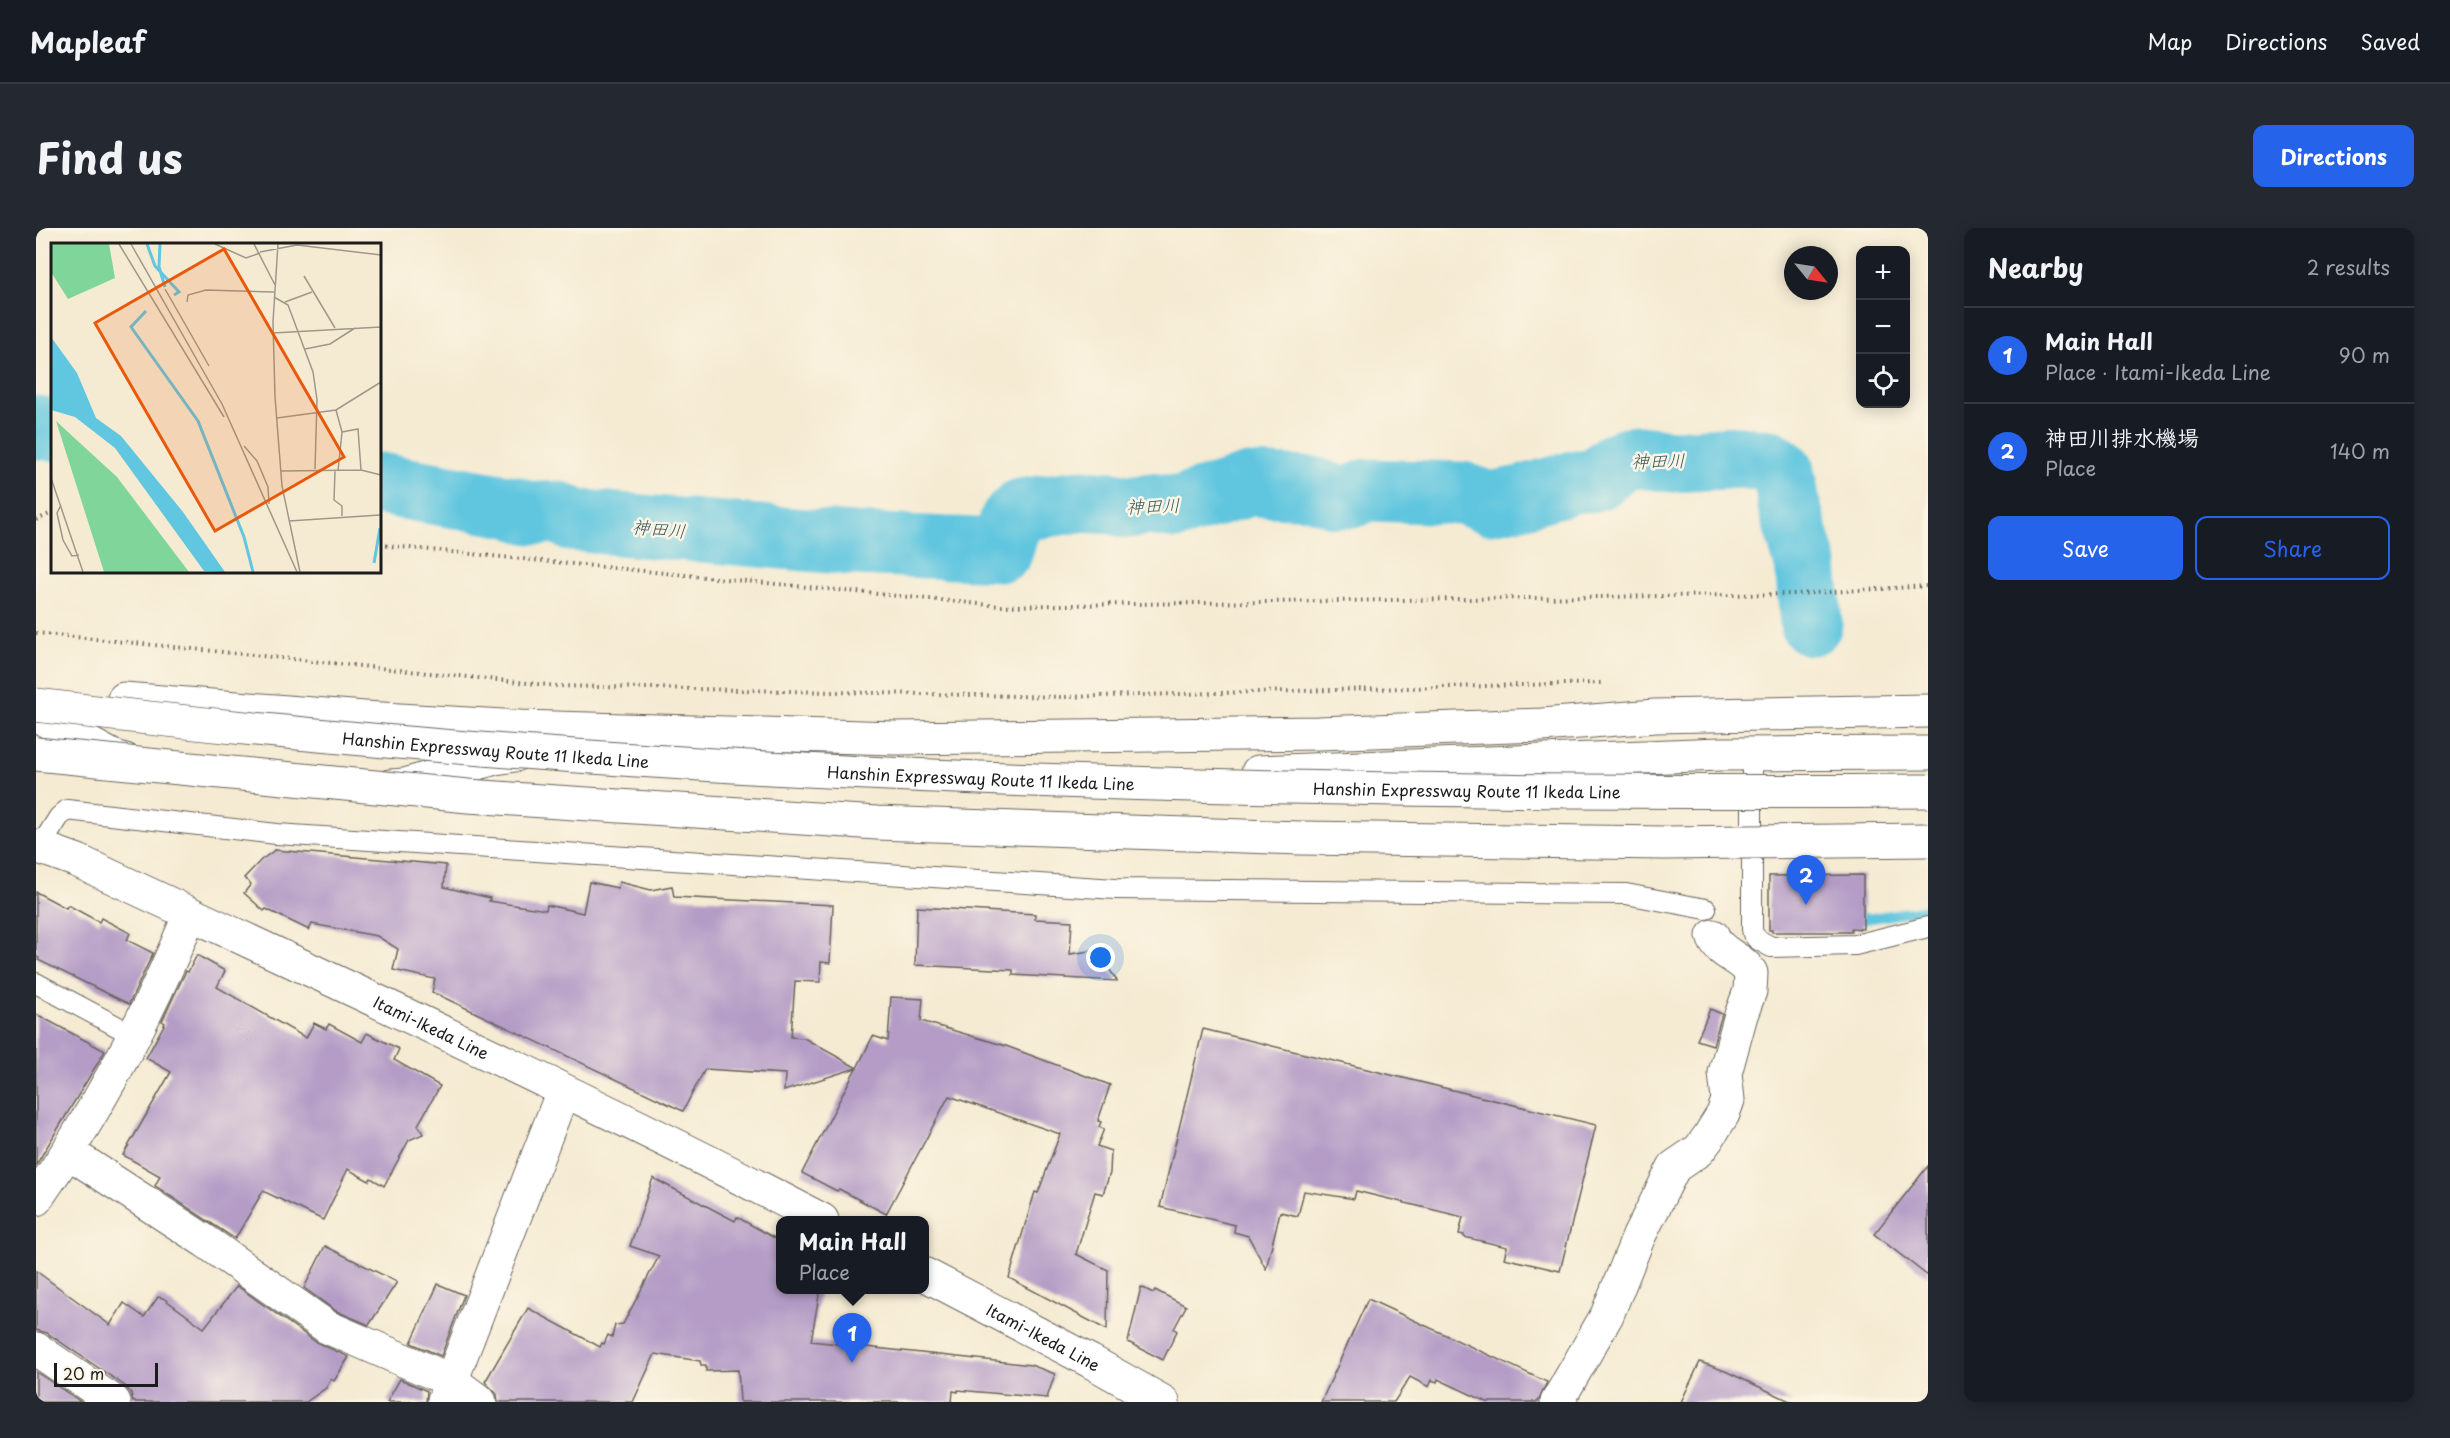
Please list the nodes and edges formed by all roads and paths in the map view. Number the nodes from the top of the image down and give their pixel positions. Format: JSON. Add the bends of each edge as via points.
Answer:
{"nodes":[{"id":1,"x":51,"y":513,"type":"edge"},
{"id":2,"x":36,"y":520,"type":"edge"},
{"id":3,"x":381,"y":545,"type":"edge"},
{"id":4,"x":1928,"y":586,"type":"edge"},
{"id":5,"x":36,"y":633,"type":"edge"},
{"id":6,"x":1601,"y":683,"type":"dead end"},
{"id":7,"x":36,"y":691,"type":"edge"},
{"id":8,"x":36,"y":705,"type":"edge"},
{"id":9,"x":1928,"y":711,"type":"edge"},
{"id":10,"x":36,"y":715,"type":"edge"},
{"id":11,"x":1928,"y":753,"type":"edge"},
{"id":12,"x":36,"y":754,"type":"edge"},
{"id":13,"x":1752,"y":754,"type":"junction"},
{"id":14,"x":1928,"y":790,"type":"edge"},
{"id":15,"x":1928,"y":840,"type":"edge"},
{"id":16,"x":38,"y":846,"type":"edge"},
{"id":17,"x":190,"y":914,"type":"junction"},
{"id":18,"x":1710,"y":922,"type":"joint"},
{"id":19,"x":1928,"y":927,"type":"edge"},
{"id":20,"x":36,"y":983,"type":"edge"},
{"id":21,"x":135,"y":1036,"type":"junction"},
{"id":22,"x":563,"y":1091,"type":"junction"},
{"id":23,"x":68,"y":1152,"type":"junction"},
{"id":24,"x":36,"y":1199,"type":"edge"},
{"id":25,"x":813,"y":1216,"type":"edge"},
{"id":26,"x":929,"y":1277,"type":"edge"},
{"id":27,"x":36,"y":1349,"type":"edge"},
{"id":28,"x":447,"y":1392,"type":"edge"},
{"id":29,"x":114,"y":1402,"type":"edge"},
{"id":30,"x":480,"y":1402,"type":"edge"},
{"id":31,"x":1163,"y":1402,"type":"edge"},
{"id":32,"x":1557,"y":1402,"type":"edge"}],
"edges":[{"from":1,"to":2,"type":"path"},
{"from":3,"to":4,"type":"path","via":[[1000,606],[1796,594]]},
{"from":5,"to":6,"type":"path","via":[[557,686],[1064,697]]},
{"from":7,"to":9,"type":"main road","via":[[498,726],[896,738],[1318,733],[1542,725],[1655,716]]},
{"from":8,"to":14,"type":"main road","name":"Hanshin Expressway Route 11 Ikeda Line","bridge":true,"via":[[475,750],[880,775],[1297,789]]},
{"from":10,"to":13,"type":"main road","via":[[112,756],[131,762],[353,791],[405,785],[495,758],[549,750],[621,762],[697,767],[1067,776]]},
{"from":11,"to":13,"type":"main road"},
{"from":12,"to":15,"type":"main road","bridge":true,"via":[[468,796],[877,823],[1301,838],[1665,843]]},
{"from":13,"to":19,"type":"lane","via":[[1752,928],[1757,939],[1770,947],[1844,946]]},
{"from":16,"to":17,"type":"main road","name":"Itami-Ikeda Line"},
{"from":16,"to":18,"type":"lane","via":[[67,810],[277,834],[1115,889],[1626,894]]},
{"from":17,"to":21,"type":"main road"},
{"from":17,"to":22,"type":"main road","name":"Itami-Ikeda Line"},
{"from":18,"to":32,"type":"main road","via":[[1718,946],[1751,973],[1725,1073],[1728,1100],[1699,1150],[1674,1167],[1639,1236],[1607,1315]]},
{"from":20,"to":21,"type":"lane"},
{"from":21,"to":23,"type":"main road"},
{"from":22,"to":25,"type":"main road","name":"Itami-Ikeda Line"},
{"from":22,"to":28,"type":"main road"},
{"from":23,"to":24,"type":"main road"},
{"from":23,"to":28,"type":"main road","via":[[327,1327]]},
{"from":26,"to":31,"type":"main road","name":"Itami-Ikeda Line"},
{"from":27,"to":29,"type":"main road"},
{"from":28,"to":30,"type":"main road"}]}
